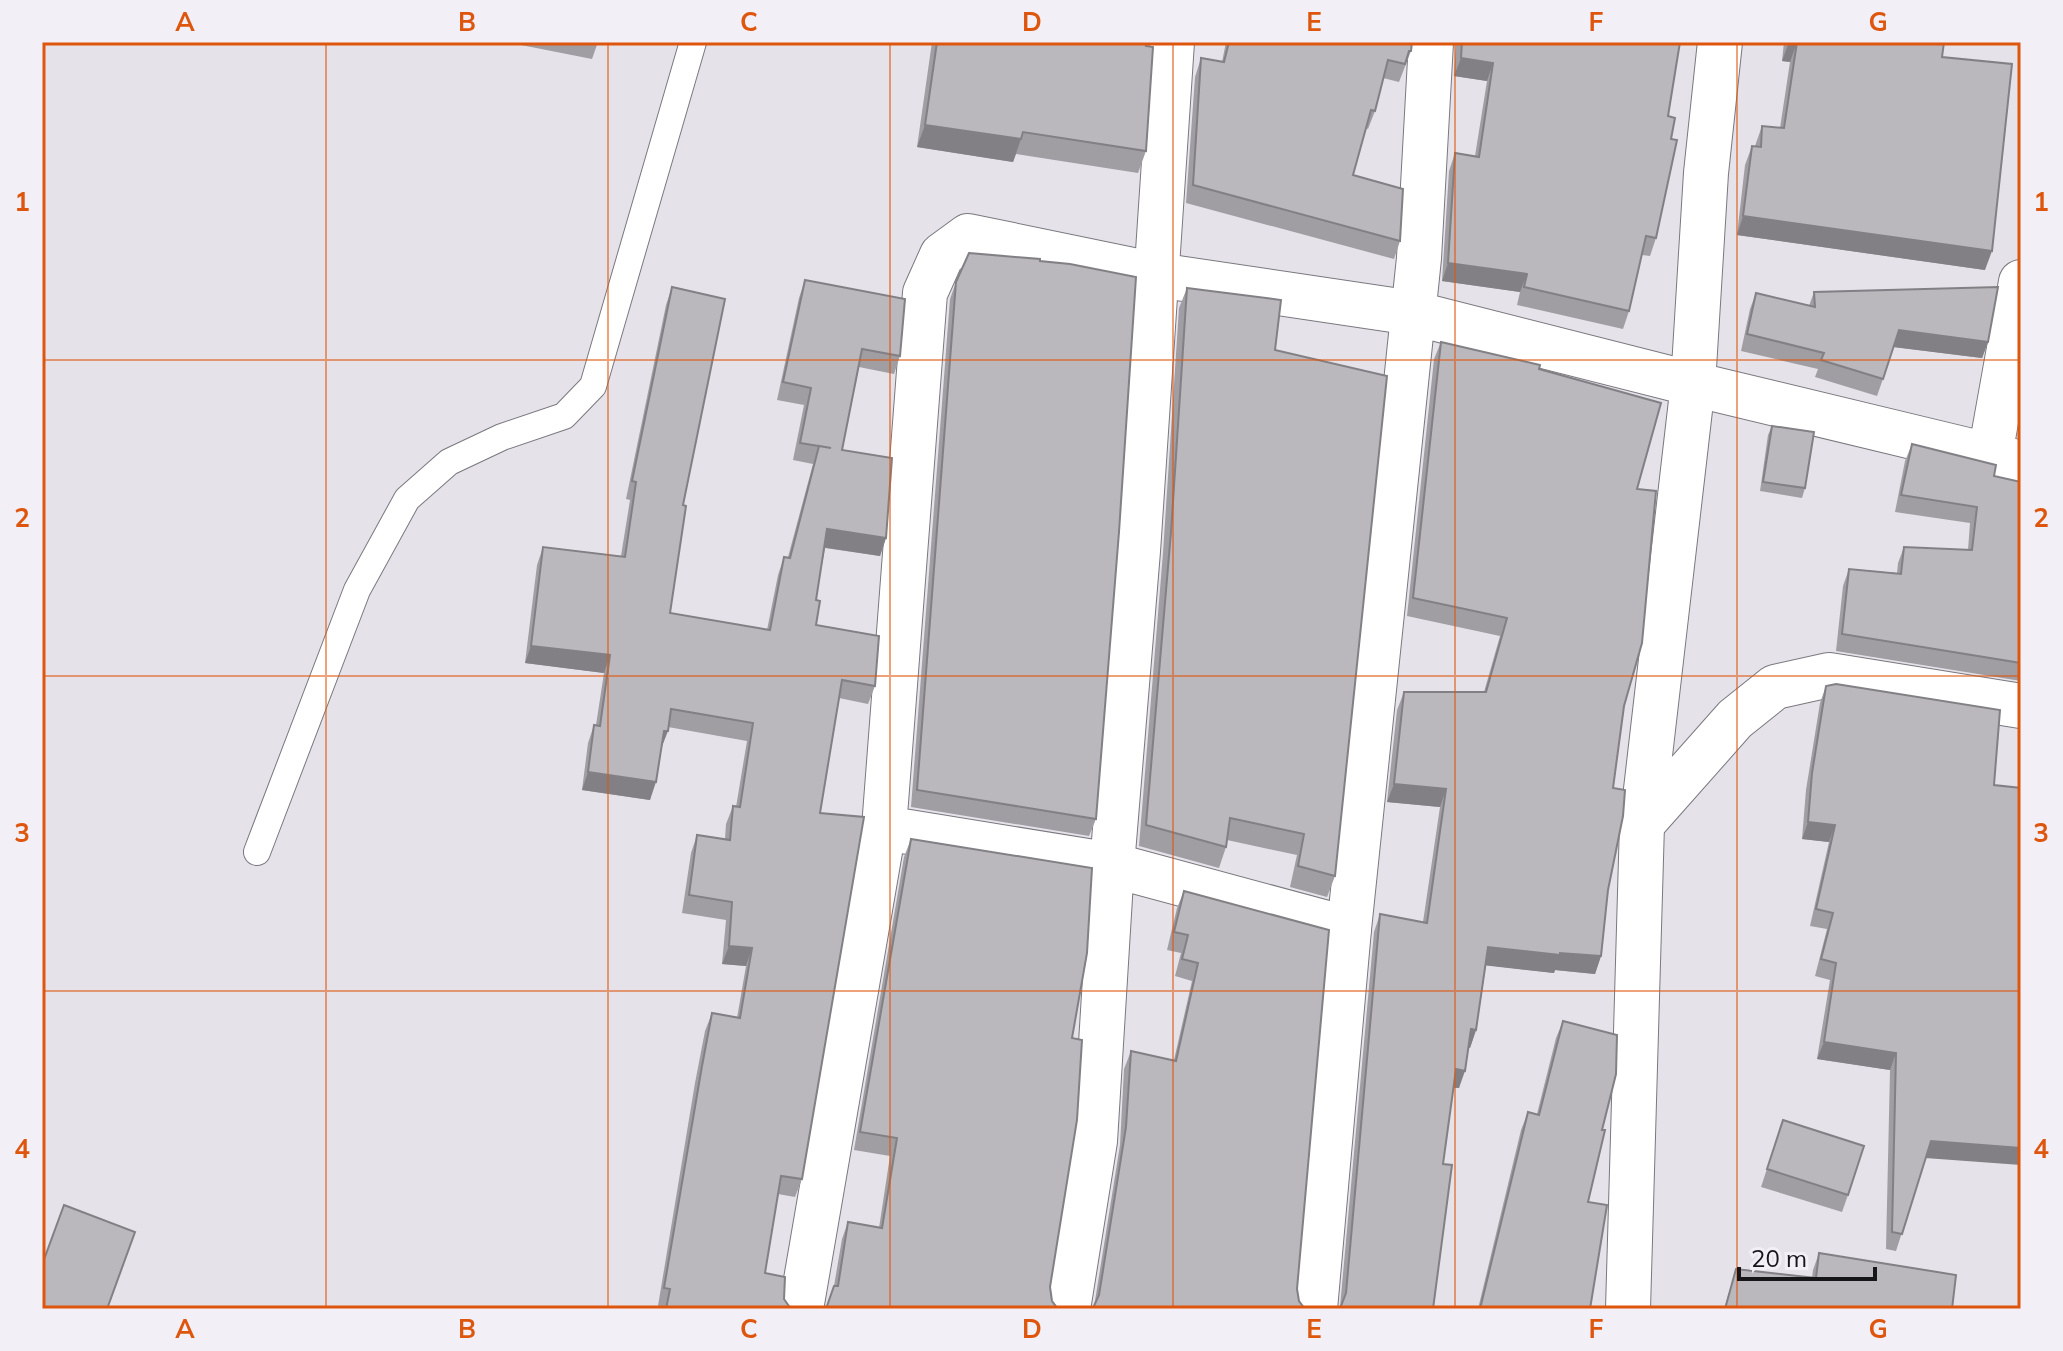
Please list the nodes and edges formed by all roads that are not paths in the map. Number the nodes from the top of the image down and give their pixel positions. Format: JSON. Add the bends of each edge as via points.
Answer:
{"nodes":[{"id":1,"x":693,"y":42,"type":"edge"},
{"id":2,"x":1172,"y":42,"type":"edge"},
{"id":3,"x":1431,"y":42,"type":"edge"},
{"id":4,"x":1720,"y":42,"type":"edge"},
{"id":5,"x":1157,"y":275,"type":"junction"},
{"id":6,"x":2021,"y":282,"type":"edge"},
{"id":7,"x":1413,"y":313,"type":"junction"},
{"id":8,"x":1693,"y":384,"type":"junction"},
{"id":9,"x":2005,"y":459,"type":"edge"},
{"id":10,"x":2021,"y":706,"type":"edge"},
{"id":11,"x":1642,"y":824,"type":"junction"},
{"id":12,"x":884,"y":828,"type":"junction"},
{"id":13,"x":257,"y":852,"type":"dead end"},
{"id":14,"x":1112,"y":865,"type":"junction"},
{"id":15,"x":1349,"y":929,"type":"junction"},
{"id":16,"x":801,"y":1309,"type":"edge"},
{"id":17,"x":1068,"y":1309,"type":"edge"},
{"id":18,"x":1315,"y":1309,"type":"edge"},
{"id":19,"x":1628,"y":1309,"type":"edge"}],
"edges":[{"from":1,"to":13,"type":"lane","via":[[593,386],[564,416],[449,462],[407,499],[357,590]]},
{"from":2,"to":5,"type":"street"},
{"from":3,"to":7,"type":"street"},
{"from":4,"to":8,"type":"street"},
{"from":5,"to":7,"type":"street"},
{"from":5,"to":12,"type":"street","via":[[968,236],[942,255],[925,293]]},
{"from":5,"to":14,"type":"street"},
{"from":6,"to":9,"type":"street"},
{"from":7,"to":8,"type":"street"},
{"from":7,"to":15,"type":"street"},
{"from":8,"to":9,"type":"street"},
{"from":8,"to":11,"type":"street"},
{"from":10,"to":11,"type":"street","via":[[1829,675],[1775,687],[1735,719]]},
{"from":11,"to":19,"type":"street"},
{"from":12,"to":14,"type":"street"},
{"from":12,"to":16,"type":"street"},
{"from":14,"to":15,"type":"street"},
{"from":14,"to":17,"type":"street","via":[[1095,1141]]},
{"from":15,"to":18,"type":"street"}]}
